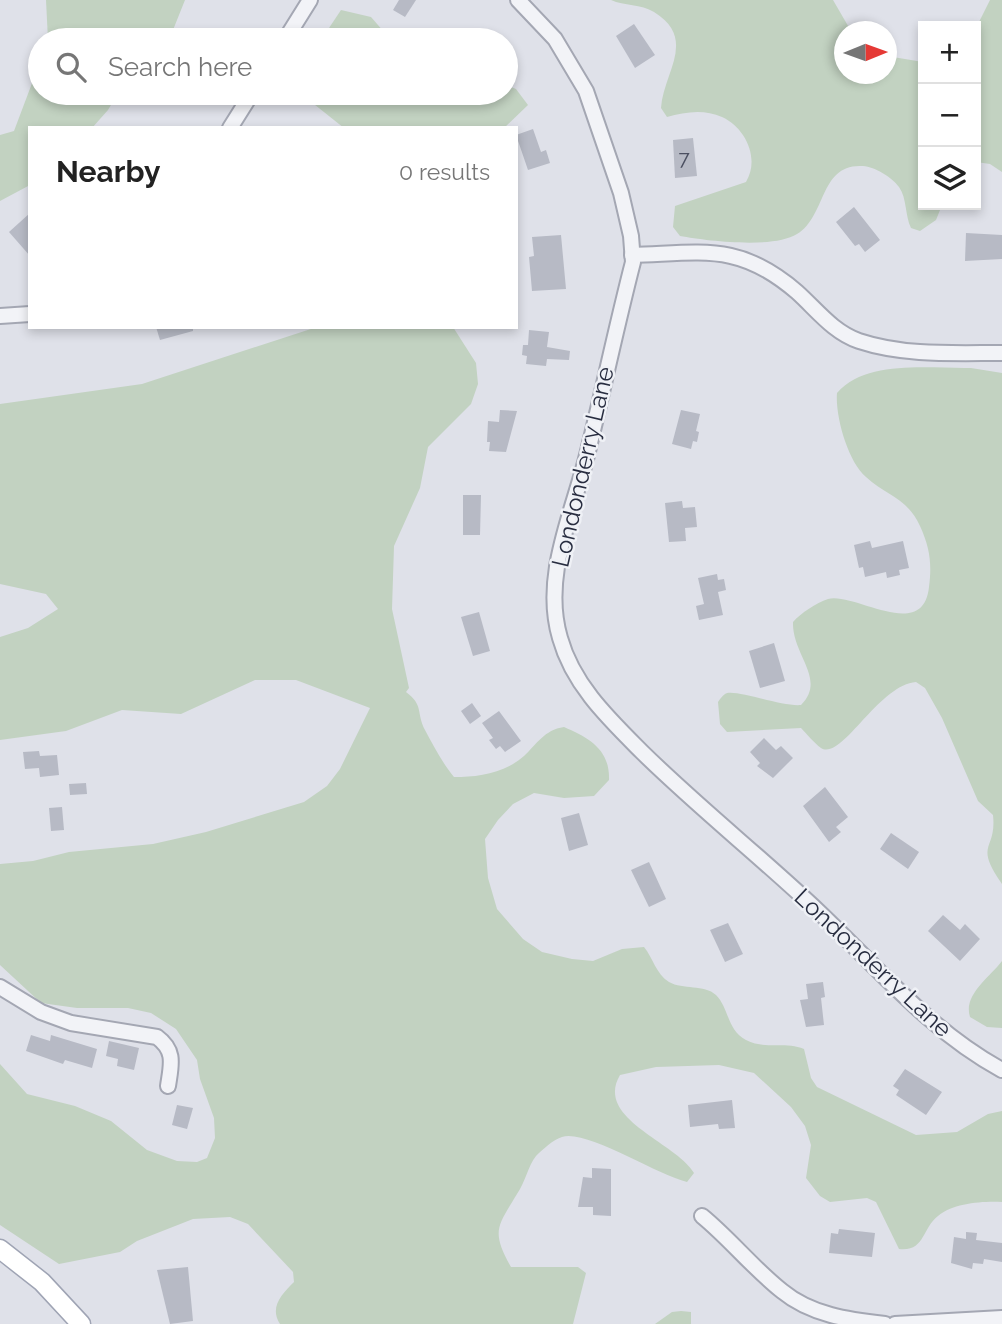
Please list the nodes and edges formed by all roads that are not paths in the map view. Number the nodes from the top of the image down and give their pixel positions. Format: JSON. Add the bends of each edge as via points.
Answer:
{"nodes":[{"id":1,"x":310,"y":0,"type":"edge"},
{"id":2,"x":518,"y":0,"type":"edge"},
{"id":3,"x":292,"y":28,"type":"edge"},
{"id":4,"x":244,"y":105,"type":"edge"},
{"id":5,"x":231,"y":126,"type":"edge"},
{"id":6,"x":632,"y":254,"type":"junction"},
{"id":7,"x":28,"y":314,"type":"edge"},
{"id":8,"x":0,"y":316,"type":"edge"},
{"id":9,"x":1002,"y":353,"type":"edge"},
{"id":10,"x":0,"y":987,"type":"edge"},
{"id":11,"x":1002,"y":1070,"type":"edge"},
{"id":12,"x":168,"y":1086,"type":"dead end"},
{"id":13,"x":702,"y":1216,"type":"dead end"},
{"id":14,"x":0,"y":1249,"type":"edge"},
{"id":15,"x":1002,"y":1318,"type":"edge"},
{"id":16,"x":81,"y":1324,"type":"edge"},
{"id":17,"x":885,"y":1324,"type":"edge"},
{"id":18,"x":895,"y":1324,"type":"edge"}],
"edges":[{"from":1,"to":3,"type":"street"},
{"from":2,"to":6,"type":"street","name":"Londonderry Lane","via":[[555,39],[586,92],[621,193]]},
{"from":4,"to":5,"type":"street"},
{"from":6,"to":9,"type":"street","via":[[744,257],[763,266],[837,330],[858,341],[895,349]]},
{"from":6,"to":11,"type":"street","name":"Londonderry Lane","via":[[589,449],[559,551],[555,591],[559,638],[579,681],[681,791],[817,910],[913,1004]]},
{"from":7,"to":8,"type":"street"},
{"from":10,"to":12,"type":"street","via":[[41,1012],[71,1023],[157,1037],[172,1053]]},
{"from":13,"to":17,"type":"street","via":[[783,1292],[843,1319]]},
{"from":14,"to":16,"type":"main road","via":[[42,1282]]},
{"from":15,"to":18,"type":"street"}]}
